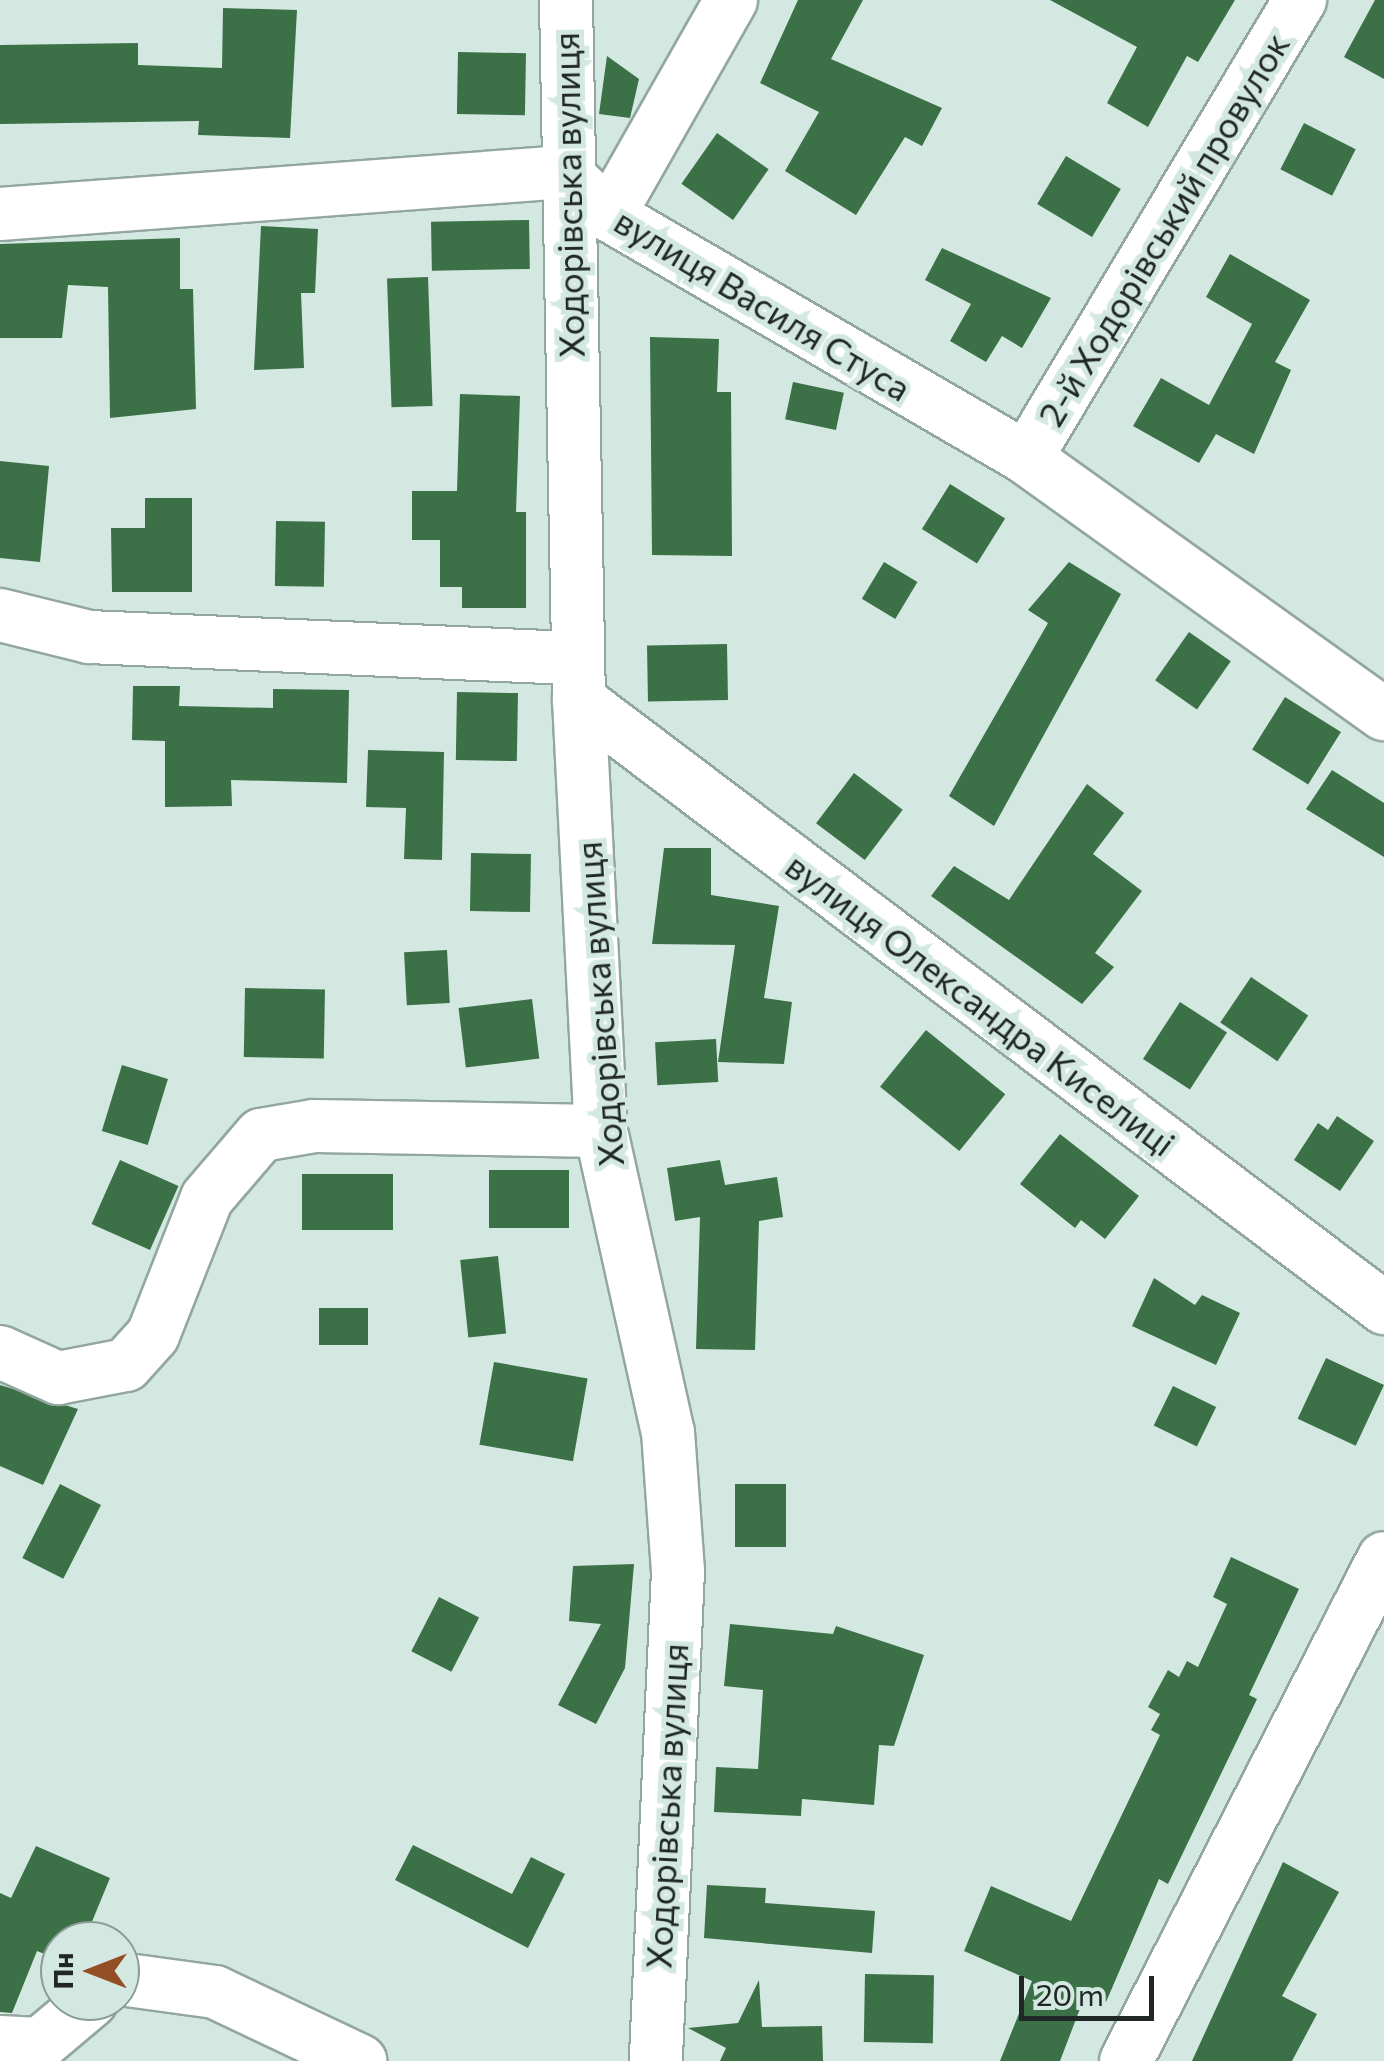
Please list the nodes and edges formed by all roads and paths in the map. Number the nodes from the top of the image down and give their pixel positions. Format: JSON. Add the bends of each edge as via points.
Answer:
{"nodes":[{"id":1,"x":566,"y":0,"type":"edge"},
{"id":2,"x":731,"y":0,"type":"edge"},
{"id":3,"x":1300,"y":0,"type":"edge"},
{"id":4,"x":564,"y":172,"type":"junction"},
{"id":5,"x":0,"y":214,"type":"edge"},
{"id":6,"x":609,"y":216,"type":"junction"},
{"id":7,"x":1026,"y":458,"type":"junction"},
{"id":8,"x":0,"y":616,"type":"edge"},
{"id":9,"x":578,"y":679,"type":"junction"},
{"id":10,"x":1384,"y":714,"type":"edge"},
{"id":11,"x":601,"y":1131,"type":"junction"},
{"id":12,"x":1384,"y":1308,"type":"edge"},
{"id":13,"x":0,"y":1352,"type":"edge"},
{"id":14,"x":1384,"y":1558,"type":"edge"},
{"id":15,"x":140,"y":1982,"type":"edge"},
{"id":16,"x":68,"y":2021,"type":"edge"},
{"id":17,"x":0,"y":2042,"type":"edge"},
{"id":18,"x":360,"y":2061,"type":"edge"},
{"id":19,"x":656,"y":2061,"type":"edge"},
{"id":20,"x":1126,"y":2061,"type":"edge"}],
"edges":[{"from":1,"to":4,"type":"street","name":"Ходорівська вулиця"},
{"from":2,"to":6,"type":"street"},
{"from":3,"to":7,"type":"street","name":"2-й Ходорівський провулок"},
{"from":4,"to":5,"type":"street"},
{"from":4,"to":6,"type":"street","name":"вулиця Василя Стуса"},
{"from":4,"to":9,"type":"street","name":"Ходорівська вулиця"},
{"from":6,"to":7,"type":"street","name":"вулиця Василя Стуса"},
{"from":7,"to":10,"type":"street","name":"вулиця Василя Стуса"},
{"from":8,"to":9,"type":"street","via":[[89,637]]},
{"from":9,"to":11,"type":"street","name":"Ходорівська вулиця"},
{"from":9,"to":12,"type":"street","name":"вулиця Олександра Киселиці"},
{"from":11,"to":13,"type":"street","via":[[314,1126],[261,1135],[207,1198],[153,1335],[126,1365],[58,1378]]},
{"from":11,"to":19,"type":"street","name":"Ходорівська вулиця","via":[[668,1432],[678,1571]]},
{"from":14,"to":20,"type":"street"},
{"from":15,"to":18,"type":"street","via":[[214,1992]]},
{"from":16,"to":17,"type":"street","via":[[40,2044]]}]}
